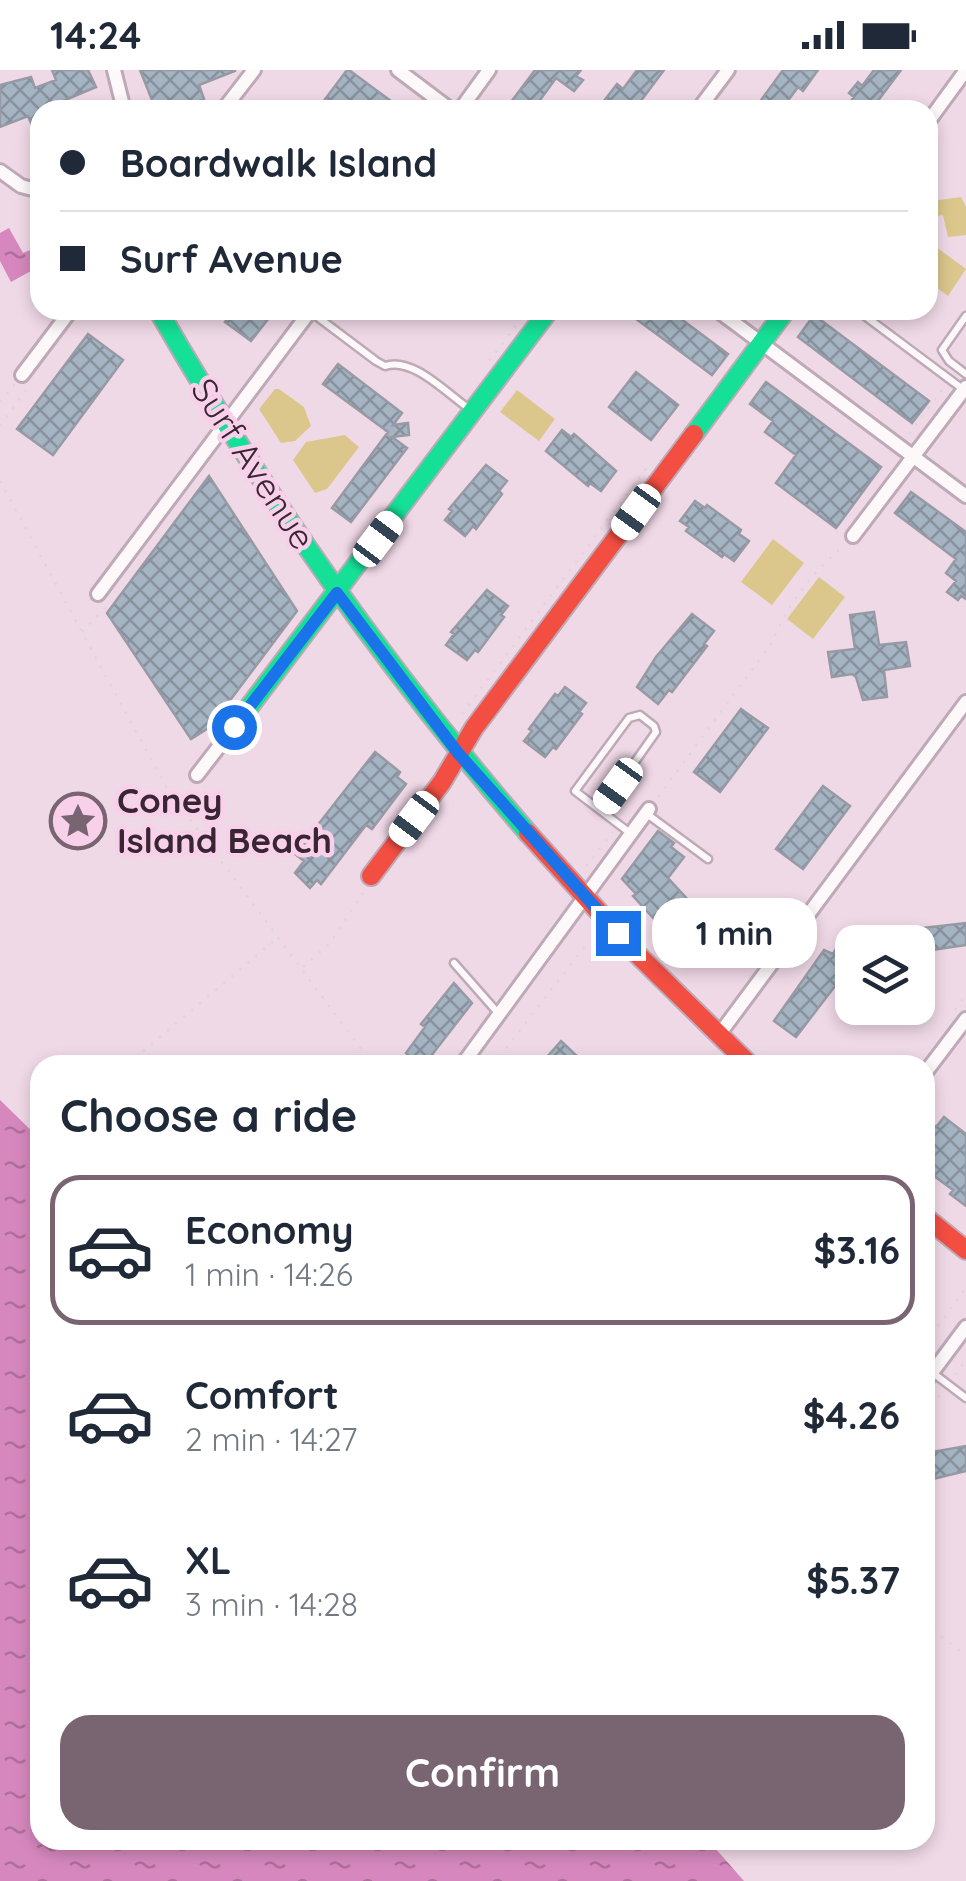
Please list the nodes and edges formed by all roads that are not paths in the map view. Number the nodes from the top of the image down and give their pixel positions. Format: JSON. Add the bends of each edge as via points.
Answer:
{"nodes":[{"id":1,"x":114,"y":70,"type":"edge"},
{"id":2,"x":254,"y":70,"type":"edge"},
{"id":3,"x":398,"y":70,"type":"edge"},
{"id":4,"x":490,"y":70,"type":"edge"},
{"id":5,"x":728,"y":70,"type":"edge"},
{"id":6,"x":966,"y":70,"type":"edge"},
{"id":7,"x":122,"y":100,"type":"edge"},
{"id":8,"x":231,"y":100,"type":"edge"},
{"id":9,"x":438,"y":100,"type":"edge"},
{"id":10,"x":468,"y":100,"type":"edge"},
{"id":11,"x":706,"y":100,"type":"edge"},
{"id":12,"x":938,"y":108,"type":"edge"},
{"id":13,"x":0,"y":171,"type":"edge"},
{"id":14,"x":30,"y":188,"type":"edge"},
{"id":15,"x":966,"y":316,"type":"edge"},
{"id":16,"x":65,"y":320,"type":"edge"},
{"id":17,"x":164,"y":320,"type":"edge"},
{"id":18,"x":304,"y":320,"type":"edge"},
{"id":19,"x":324,"y":320,"type":"edge"},
{"id":20,"x":542,"y":320,"type":"edge"},
{"id":21,"x":730,"y":320,"type":"edge"},
{"id":22,"x":778,"y":320,"type":"edge"},
{"id":23,"x":870,"y":320,"type":"edge"},
{"id":24,"x":761,"y":343,"type":"junction"},
{"id":25,"x":966,"y":374,"type":"edge"},
{"id":26,"x":28,"y":378,"type":"road end"},
{"id":27,"x":965,"y":388,"type":"edge"},
{"id":28,"x":473,"y":412,"type":"junction"},
{"id":29,"x":226,"y":426,"type":"junction"},
{"id":30,"x":914,"y":457,"type":"junction"},
{"id":31,"x":966,"y":496,"type":"edge"},
{"id":32,"x":852,"y":538,"type":"road end"},
{"id":33,"x":337,"y":593,"type":"junction"},
{"id":34,"x":98,"y":594,"type":"dead end"},
{"id":35,"x":966,"y":702,"type":"edge"},
{"id":36,"x":234,"y":727,"type":"joint"},
{"id":37,"x":458,"y":753,"type":"junction"},
{"id":38,"x":198,"y":775,"type":"dead end"},
{"id":39,"x":600,"y":810,"type":"junction"},
{"id":40,"x":648,"y":811,"type":"joint"},
{"id":41,"x":631,"y":834,"type":"junction"},
{"id":42,"x":708,"y":859,"type":"dead end"},
{"id":43,"x":367,"y":885,"type":"road end"},
{"id":44,"x":585,"y":899,"type":"junction"},
{"id":45,"x":454,"y":964,"type":"dead end"},
{"id":46,"x":499,"y":1014,"type":"junction"},
{"id":47,"x":966,"y":1019,"type":"edge"},
{"id":48,"x":718,"y":1036,"type":"junction"},
{"id":49,"x":469,"y":1055,"type":"edge"},
{"id":50,"x":739,"y":1055,"type":"edge"},
{"id":51,"x":935,"y":1061,"type":"edge"},
{"id":52,"x":935,"y":1225,"type":"edge"},
{"id":53,"x":966,"y":1250,"type":"edge"},
{"id":54,"x":966,"y":1327,"type":"edge"},
{"id":55,"x":935,"y":1368,"type":"edge"},
{"id":56,"x":935,"y":1381,"type":"edge"},
{"id":57,"x":966,"y":1398,"type":"edge"}],
"edges":[{"from":1,"to":7,"type":"street"},
{"from":2,"to":8,"type":"street"},
{"from":3,"to":9,"type":"street"},
{"from":4,"to":10,"type":"street"},
{"from":5,"to":11,"type":"street"},
{"from":6,"to":12,"type":"street"},
{"from":13,"to":14,"type":"street"},
{"from":15,"to":25,"type":"lane","via":[[942,350]]},
{"from":16,"to":26,"type":"street"},
{"from":17,"to":29,"type":"street","name":"Surf Avenue"},
{"from":18,"to":29,"type":"street"},
{"from":19,"to":28,"type":"lane","via":[[376,361],[410,367]]},
{"from":20,"to":28,"type":"street"},
{"from":21,"to":24,"type":"street"},
{"from":22,"to":24,"type":"street"},
{"from":23,"to":27,"type":"lane"},
{"from":24,"to":30,"type":"street"},
{"from":24,"to":37,"type":"street"},
{"from":27,"to":30,"type":"street"},
{"from":28,"to":33,"type":"street"},
{"from":29,"to":33,"type":"street","name":"Surf Avenue"},
{"from":29,"to":34,"type":"street"},
{"from":30,"to":31,"type":"street"},
{"from":30,"to":32,"type":"street"},
{"from":33,"to":36,"type":"street"},
{"from":33,"to":37,"type":"street","name":"Surf Avenue"},
{"from":35,"to":48,"type":"street"},
{"from":36,"to":38,"type":"street"},
{"from":37,"to":43,"type":"street"},
{"from":37,"to":44,"type":"street","name":"Surf Avenue"},
{"from":39,"to":39,"type":"lane","via":[[575,790],[629,718],[640,715],[656,732]]},
{"from":39,"to":41,"type":"lane"},
{"from":40,"to":41,"type":"street"},
{"from":40,"to":42,"type":"lane"},
{"from":41,"to":44,"type":"street"},
{"from":44,"to":46,"type":"street"},
{"from":44,"to":48,"type":"street","name":"Surf Avenue"},
{"from":45,"to":46,"type":"lane"},
{"from":46,"to":49,"type":"street"},
{"from":47,"to":51,"type":"street"},
{"from":48,"to":50,"type":"street","name":"Surf Avenue"},
{"from":52,"to":53,"type":"street"},
{"from":54,"to":55,"type":"street"},
{"from":56,"to":57,"type":"lane"}]}
